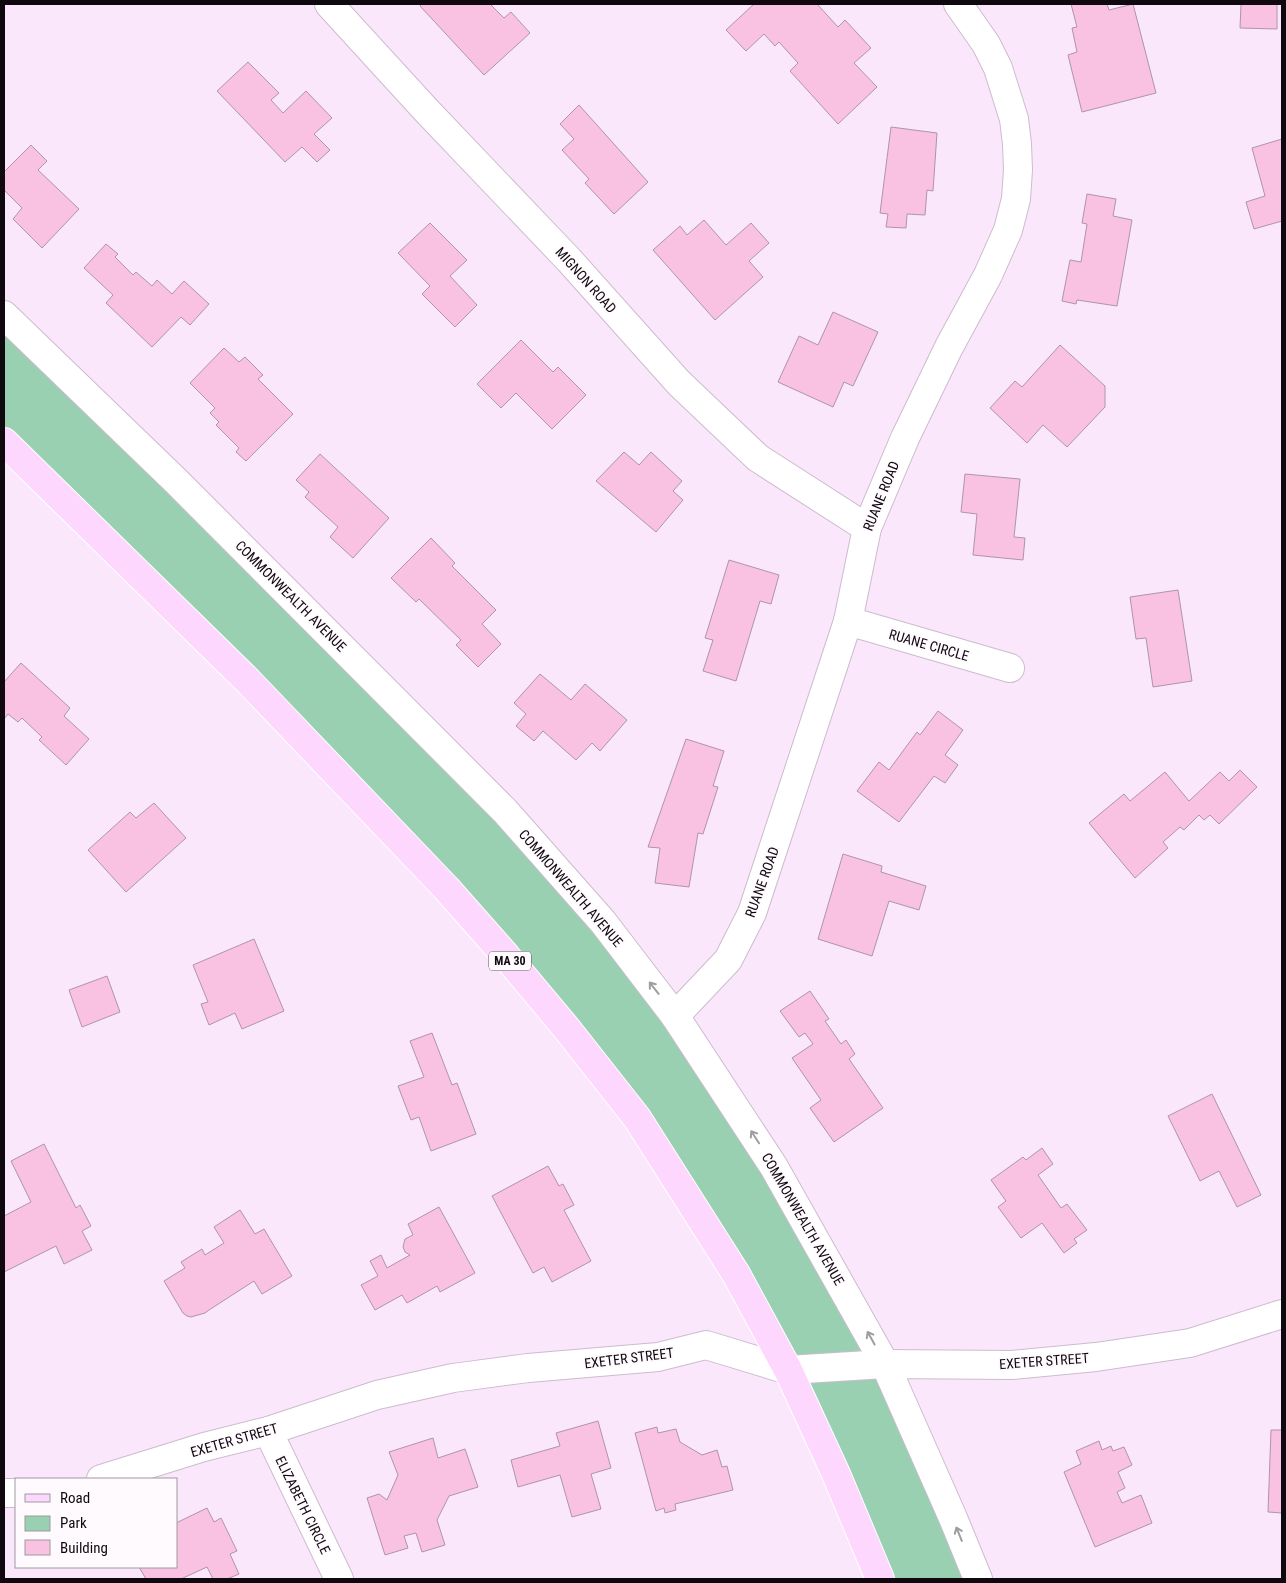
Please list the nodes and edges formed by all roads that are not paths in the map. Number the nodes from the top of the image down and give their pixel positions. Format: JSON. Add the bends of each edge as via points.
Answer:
{"nodes":[{"id":1,"x":329,"y":4,"type":"edge"},
{"id":2,"x":958,"y":4,"type":"edge"},
{"id":3,"x":4,"y":316,"type":"edge"},
{"id":4,"x":4,"y":442,"type":"edge"},
{"id":5,"x":867,"y":528,"type":"junction"},
{"id":6,"x":848,"y":621,"type":"junction"},
{"id":7,"x":1010,"y":668,"type":"dead end"},
{"id":8,"x":675,"y":1016,"type":"junction"},
{"id":9,"x":1282,"y":1314,"type":"edge"},
{"id":10,"x":885,"y":1364,"type":"junction"},
{"id":11,"x":788,"y":1370,"type":"junction"},
{"id":12,"x":268,"y":1431,"type":"junction"},
{"id":13,"x":104,"y":1478,"type":"edge"},
{"id":14,"x":339,"y":1579,"type":"edge"},
{"id":15,"x":880,"y":1579,"type":"edge"},
{"id":16,"x":978,"y":1579,"type":"edge"}],
"edges":[{"from":1,"to":5,"type":"street","name":"MIGNON ROAD","via":[[680,383],[758,458]]},
{"from":2,"to":5,"type":"street","name":"RUANE ROAD","via":[[986,44],[1007,92],[1017,144],[1016,198],[1002,246],[904,438]]},
{"from":8,"to":3,"type":"street","name":"COMMONWEALTH AVENUE","one_way":true,"via":[[603,922],[505,811],[176,481]]},
{"from":4,"to":11,"type":"main road","number":"MA 30","via":[[248,681],[446,888],[511,962],[637,1118],[736,1274]]},
{"from":5,"to":6,"type":"street","name":"RUANE ROAD"},
{"from":6,"to":7,"type":"street","name":"RUANE CIRCLE"},
{"from":6,"to":8,"type":"street","name":"RUANE ROAD","via":[[752,913],[728,960]]},
{"from":10,"to":8,"type":"street","name":"COMMONWEALTH AVENUE","one_way":true,"via":[[774,1167]]},
{"from":9,"to":10,"type":"street","name":"EXETER STREET","via":[[1190,1343],[1096,1357],[1012,1365]]},
{"from":10,"to":11,"type":"street","name":"EXETER STREET"},
{"from":16,"to":10,"type":"street","name":"COMMONWEALTH AVENUE","one_way":true},
{"from":11,"to":12,"type":"street","name":"EXETER STREET","via":[[706,1345],[658,1357],[454,1378],[377,1394]]},
{"from":11,"to":15,"type":"main road","number":"MA 30"},
{"from":12,"to":13,"type":"street","name":"EXETER STREET"},
{"from":12,"to":14,"type":"street","name":"ELIZABETH CIRCLE"}]}
